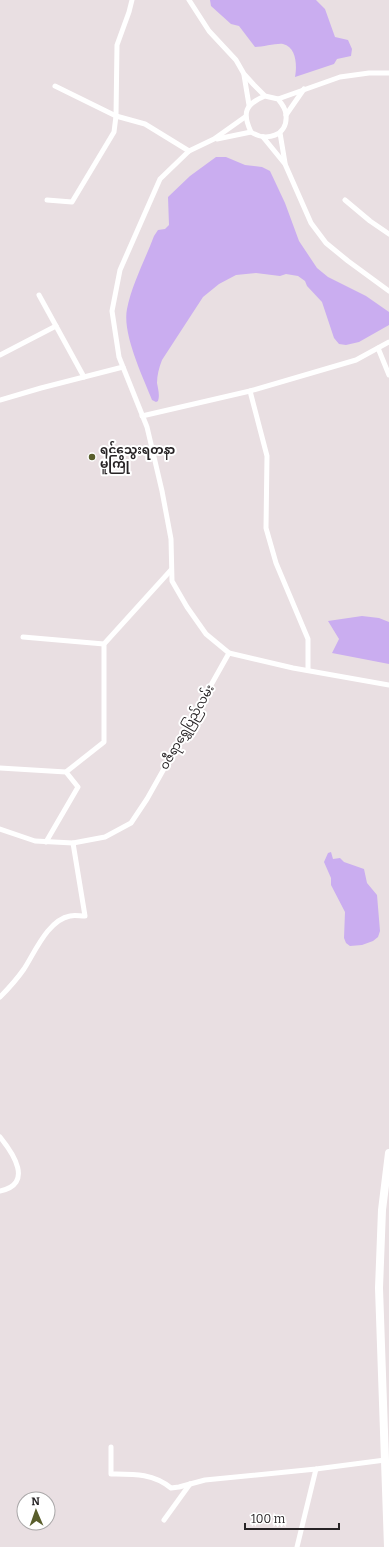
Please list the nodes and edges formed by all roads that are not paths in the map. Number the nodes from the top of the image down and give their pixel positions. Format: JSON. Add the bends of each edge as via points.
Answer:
{"nodes":[{"id":1,"x":132,"y":0,"type":"edge"},
{"id":2,"x":190,"y":0,"type":"edge"},
{"id":3,"x":389,"y":73,"type":"edge"},
{"id":4,"x":244,"y":74,"type":"junction"},
{"id":5,"x":55,"y":86,"type":"dead end"},
{"id":6,"x":304,"y":89,"type":"junction"},
{"id":7,"x":264,"y":96,"type":"junction"},
{"id":8,"x":278,"y":98,"type":"junction"},
{"id":9,"x":249,"y":105,"type":"junction"},
{"id":10,"x":286,"y":115,"type":"junction"},
{"id":11,"x":116,"y":116,"type":"junction"},
{"id":12,"x":245,"y":117,"type":"junction"},
{"id":13,"x":251,"y":132,"type":"junction"},
{"id":14,"x":280,"y":134,"type":"junction"},
{"id":15,"x":264,"y":137,"type":"junction"},
{"id":16,"x":214,"y":139,"type":"junction"},
{"id":17,"x":189,"y":151,"type":"junction"},
{"id":18,"x":285,"y":164,"type":"junction"},
{"id":19,"x":47,"y":200,"type":"dead end"},
{"id":20,"x":345,"y":200,"type":"dead end"},
{"id":21,"x":389,"y":234,"type":"edge"},
{"id":22,"x":389,"y":291,"type":"edge"},
{"id":23,"x":39,"y":295,"type":"dead end"},
{"id":24,"x":56,"y":326,"type":"junction"},
{"id":25,"x":389,"y":342,"type":"edge"},
{"id":26,"x":378,"y":348,"type":"junction"},
{"id":27,"x":0,"y":354,"type":"edge"},
{"id":28,"x":123,"y":367,"type":"junction"},
{"id":29,"x":389,"y":375,"type":"edge"},
{"id":30,"x":84,"y":377,"type":"junction"},
{"id":31,"x":250,"y":391,"type":"junction"},
{"id":32,"x":0,"y":400,"type":"edge"},
{"id":33,"x":142,"y":416,"type":"junction"},
{"id":34,"x":172,"y":570,"type":"junction"},
{"id":35,"x":23,"y":637,"type":"dead end"},
{"id":36,"x":104,"y":644,"type":"junction"},
{"id":37,"x":229,"y":653,"type":"junction"},
{"id":38,"x":308,"y":670,"type":"junction"},
{"id":39,"x":389,"y":685,"type":"edge"},
{"id":40,"x":0,"y":768,"type":"edge"},
{"id":41,"x":66,"y":772,"type":"junction"},
{"id":42,"x":0,"y":829,"type":"edge"},
{"id":43,"x":46,"y":842,"type":"junction"},
{"id":44,"x":73,"y":843,"type":"junction"},
{"id":45,"x":0,"y":997,"type":"edge"},
{"id":46,"x":0,"y":1137,"type":"edge"},
{"id":47,"x":389,"y":1153,"type":"edge"},
{"id":48,"x":0,"y":1191,"type":"edge"},
{"id":49,"x":111,"y":1447,"type":"dead end"},
{"id":50,"x":385,"y":1460,"type":"junction"},
{"id":51,"x":316,"y":1469,"type":"junction"},
{"id":52,"x":190,"y":1484,"type":"junction"},
{"id":53,"x":164,"y":1520,"type":"dead end"},
{"id":54,"x":297,"y":1547,"type":"edge"},
{"id":55,"x":388,"y":1547,"type":"edge"}],
"edges":[{"from":1,"to":11,"type":"street","via":[[117,46]]},
{"from":2,"to":4,"type":"street","via":[[209,31],[236,60]]},
{"from":3,"to":6,"type":"street","via":[[340,77]]},
{"from":4,"to":7,"type":"street"},
{"from":4,"to":9,"type":"street"},
{"from":5,"to":11,"type":"street"},
{"from":6,"to":8,"type":"street"},
{"from":6,"to":10,"type":"street"},
{"from":7,"to":8,"type":"street"},
{"from":7,"to":9,"type":"street"},
{"from":8,"to":10,"type":"street"},
{"from":9,"to":12,"type":"street"},
{"from":10,"to":14,"type":"street"},
{"from":11,"to":17,"type":"street","via":[[145,124]]},
{"from":11,"to":19,"type":"street","via":[[114,132],[72,202]]},
{"from":12,"to":13,"type":"street"},
{"from":12,"to":16,"type":"street"},
{"from":13,"to":15,"type":"street"},
{"from":13,"to":16,"type":"street"},
{"from":14,"to":15,"type":"street"},
{"from":14,"to":18,"type":"street"},
{"from":15,"to":18,"type":"street"},
{"from":16,"to":17,"type":"street"},
{"from":17,"to":28,"type":"street","via":[[160,179],[120,270],[112,311]]},
{"from":18,"to":22,"type":"street","via":[[311,223],[326,243]]},
{"from":20,"to":21,"type":"street"},
{"from":23,"to":24,"type":"street"},
{"from":24,"to":27,"type":"street"},
{"from":24,"to":30,"type":"street"},
{"from":25,"to":26,"type":"street"},
{"from":26,"to":29,"type":"street"},
{"from":26,"to":31,"type":"street","via":[[356,360]]},
{"from":28,"to":30,"type":"street"},
{"from":28,"to":33,"type":"street"},
{"from":30,"to":32,"type":"street"},
{"from":31,"to":33,"type":"street"},
{"from":31,"to":38,"type":"street","via":[[267,456],[266,528],[276,563],[308,639]]},
{"from":33,"to":34,"type":"street","via":[[162,491],[171,539]]},
{"from":34,"to":36,"type":"street"},
{"from":34,"to":37,"type":"street","via":[[172,581],[187,608],[206,634]]},
{"from":35,"to":36,"type":"street"},
{"from":36,"to":41,"type":"street","via":[[104,742]]},
{"from":37,"to":38,"type":"street"},
{"from":37,"to":44,"type":"street","name":"ဝဇီရာရွှေပြည်လမ်း","via":[[131,823],[105,837]]},
{"from":38,"to":39,"type":"street"},
{"from":40,"to":41,"type":"street"},
{"from":41,"to":43,"type":"street","via":[[78,787]]},
{"from":42,"to":43,"type":"street","name":"ဝဇီရာရွှေပြည်လမ်း","via":[[35,841]]},
{"from":43,"to":44,"type":"street","name":"ဝဇီရာရွှေပြည်လမ်း"},
{"from":44,"to":45,"type":"street","via":[[85,916],[70,916],[51,928],[25,967]]},
{"from":46,"to":48,"type":"street","via":[[17,1162],[19,1173],[16,1182],[9,1189]]},
{"from":47,"to":50,"type":"main road","via":[[382,1210],[379,1288]]},
{"from":49,"to":52,"type":"street","via":[[111,1474],[138,1473],[153,1477],[171,1488]]},
{"from":50,"to":51,"type":"street"},
{"from":50,"to":55,"type":"main road"},
{"from":51,"to":52,"type":"street","via":[[205,1480]]},
{"from":51,"to":54,"type":"street"},
{"from":52,"to":53,"type":"street"}]}
